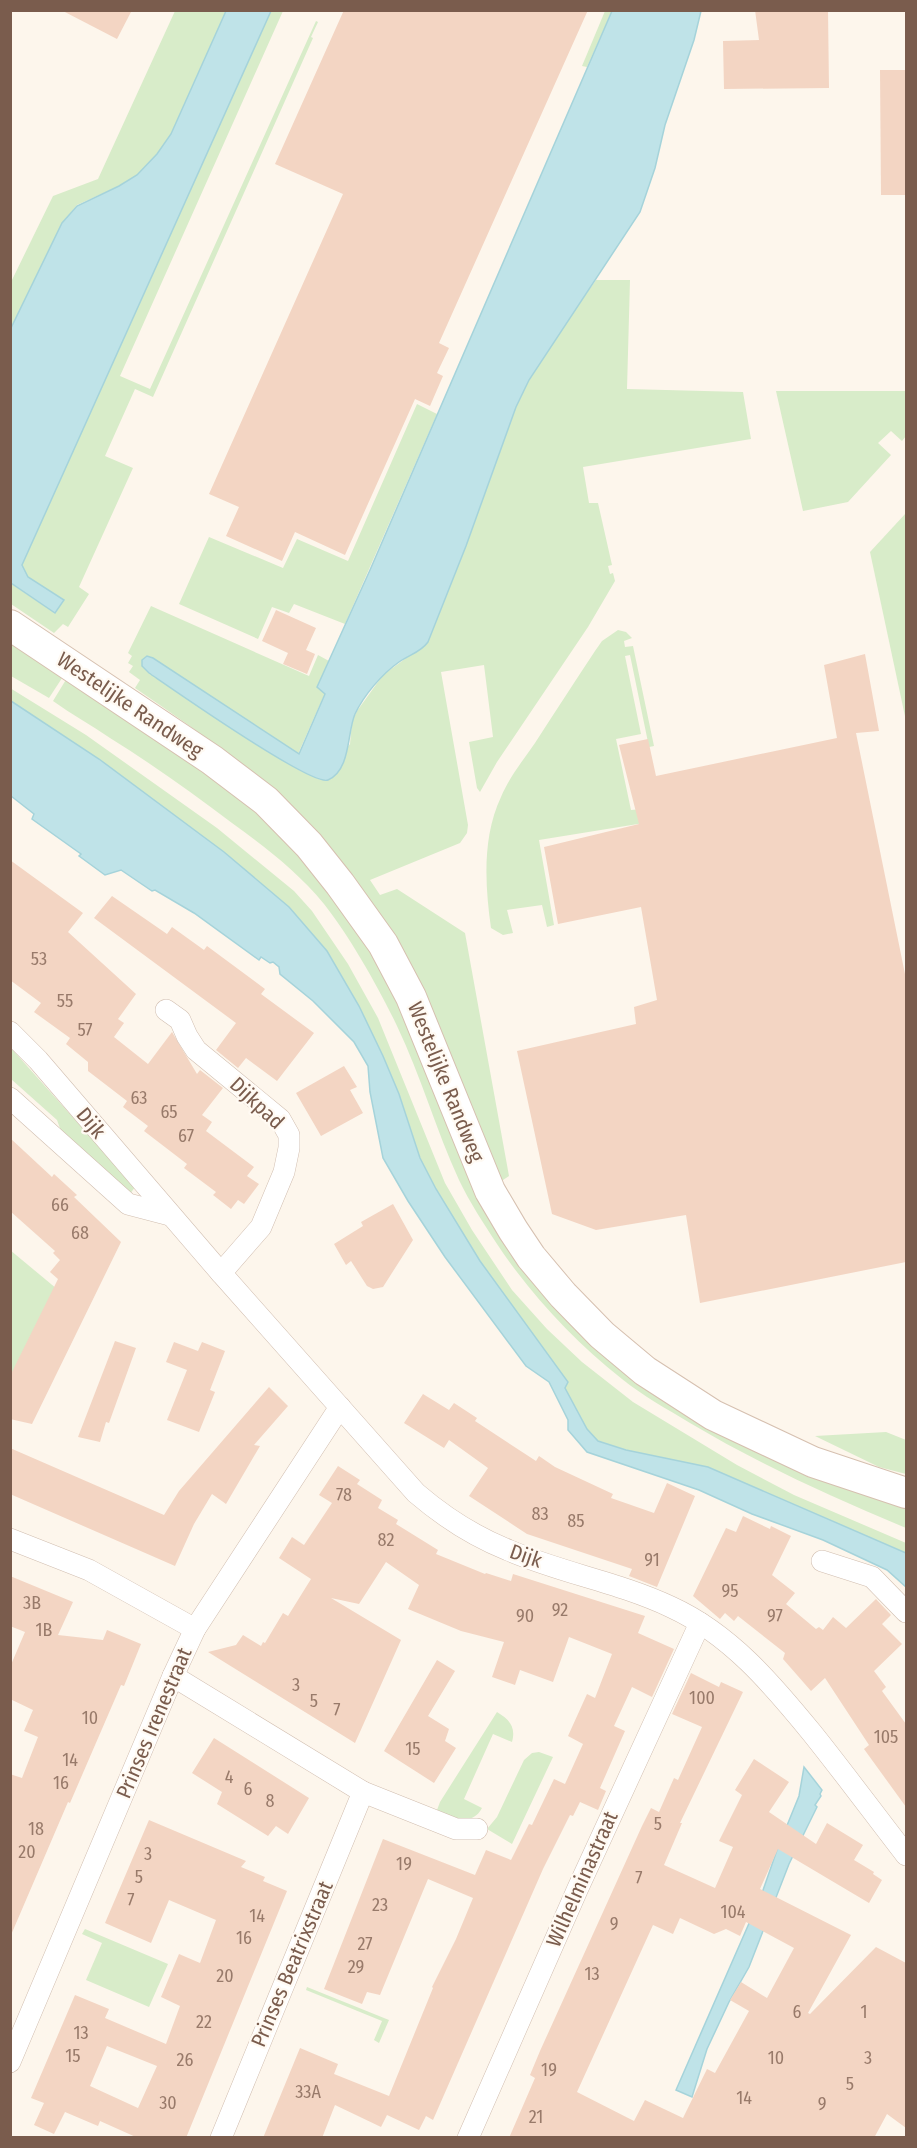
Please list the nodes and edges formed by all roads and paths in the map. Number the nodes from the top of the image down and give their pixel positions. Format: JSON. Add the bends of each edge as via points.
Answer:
{"nodes":[{"id":1,"x":10,"y":626,"type":"edge"},
{"id":2,"x":166,"y":1010,"type":"dead end"},
{"id":3,"x":10,"y":1032,"type":"edge"},
{"id":4,"x":10,"y":1098,"type":"edge"},
{"id":5,"x":170,"y":1215,"type":"junction"},
{"id":6,"x":221,"y":1273,"type":"junction"},
{"id":7,"x":340,"y":1407,"type":"junction"},
{"id":8,"x":906,"y":1493,"type":"edge"},
{"id":9,"x":10,"y":1539,"type":"edge"},
{"id":10,"x":822,"y":1561,"type":"dead end"},
{"id":11,"x":906,"y":1612,"type":"edge"},
{"id":12,"x":700,"y":1623,"type":"junction"},
{"id":13,"x":195,"y":1629,"type":"junction"},
{"id":14,"x":173,"y":1676,"type":"junction"},
{"id":15,"x":363,"y":1791,"type":"junction"},
{"id":16,"x":477,"y":1829,"type":"dead end"},
{"id":17,"x":906,"y":1855,"type":"edge"},
{"id":18,"x":10,"y":2061,"type":"edge"},
{"id":19,"x":221,"y":2138,"type":"edge"},
{"id":20,"x":468,"y":2138,"type":"edge"}],
"edges":[{"from":1,"to":8,"type":"street","name":"Westelijke Randweg","via":[[212,760],[266,801],[309,845],[382,944],[411,997],[490,1191],[507,1220],[531,1257],[602,1335],[645,1371],[713,1415],[813,1462]]},
{"from":2,"to":6,"type":"street","name":"Dijkpad","via":[[180,1020],[196,1050],[280,1119],[289,1135],[284,1172],[261,1227]]},
{"from":3,"to":5,"type":"street","name":"Dijk"},
{"from":4,"to":5,"type":"street","name":"Dijk","via":[[128,1204]]},
{"from":5,"to":6,"type":"street","name":"Dijk"},
{"from":6,"to":7,"type":"street","name":"Dijk"},
{"from":7,"to":12,"type":"street","name":"Dijk","via":[[416,1493],[470,1532],[510,1551],[672,1607]]},
{"from":7,"to":13,"type":"street","name":"Prinses Irenestraat"},
{"from":9,"to":13,"type":"street","via":[[89,1570]]},
{"from":10,"to":11,"type":"street","via":[[872,1577]]},
{"from":12,"to":17,"type":"street","name":"Dijk","via":[[739,1652],[772,1684]]},
{"from":12,"to":20,"type":"street","name":"Wilhelminastraat"},
{"from":13,"to":14,"type":"street","name":"Prinses Irenestraat"},
{"from":14,"to":15,"type":"street"},
{"from":14,"to":18,"type":"street","name":"Prinses Irenestraat"},
{"from":15,"to":16,"type":"street","via":[[456,1829]]},
{"from":15,"to":19,"type":"street","name":"Prinses Beatrixstraat"}]}
